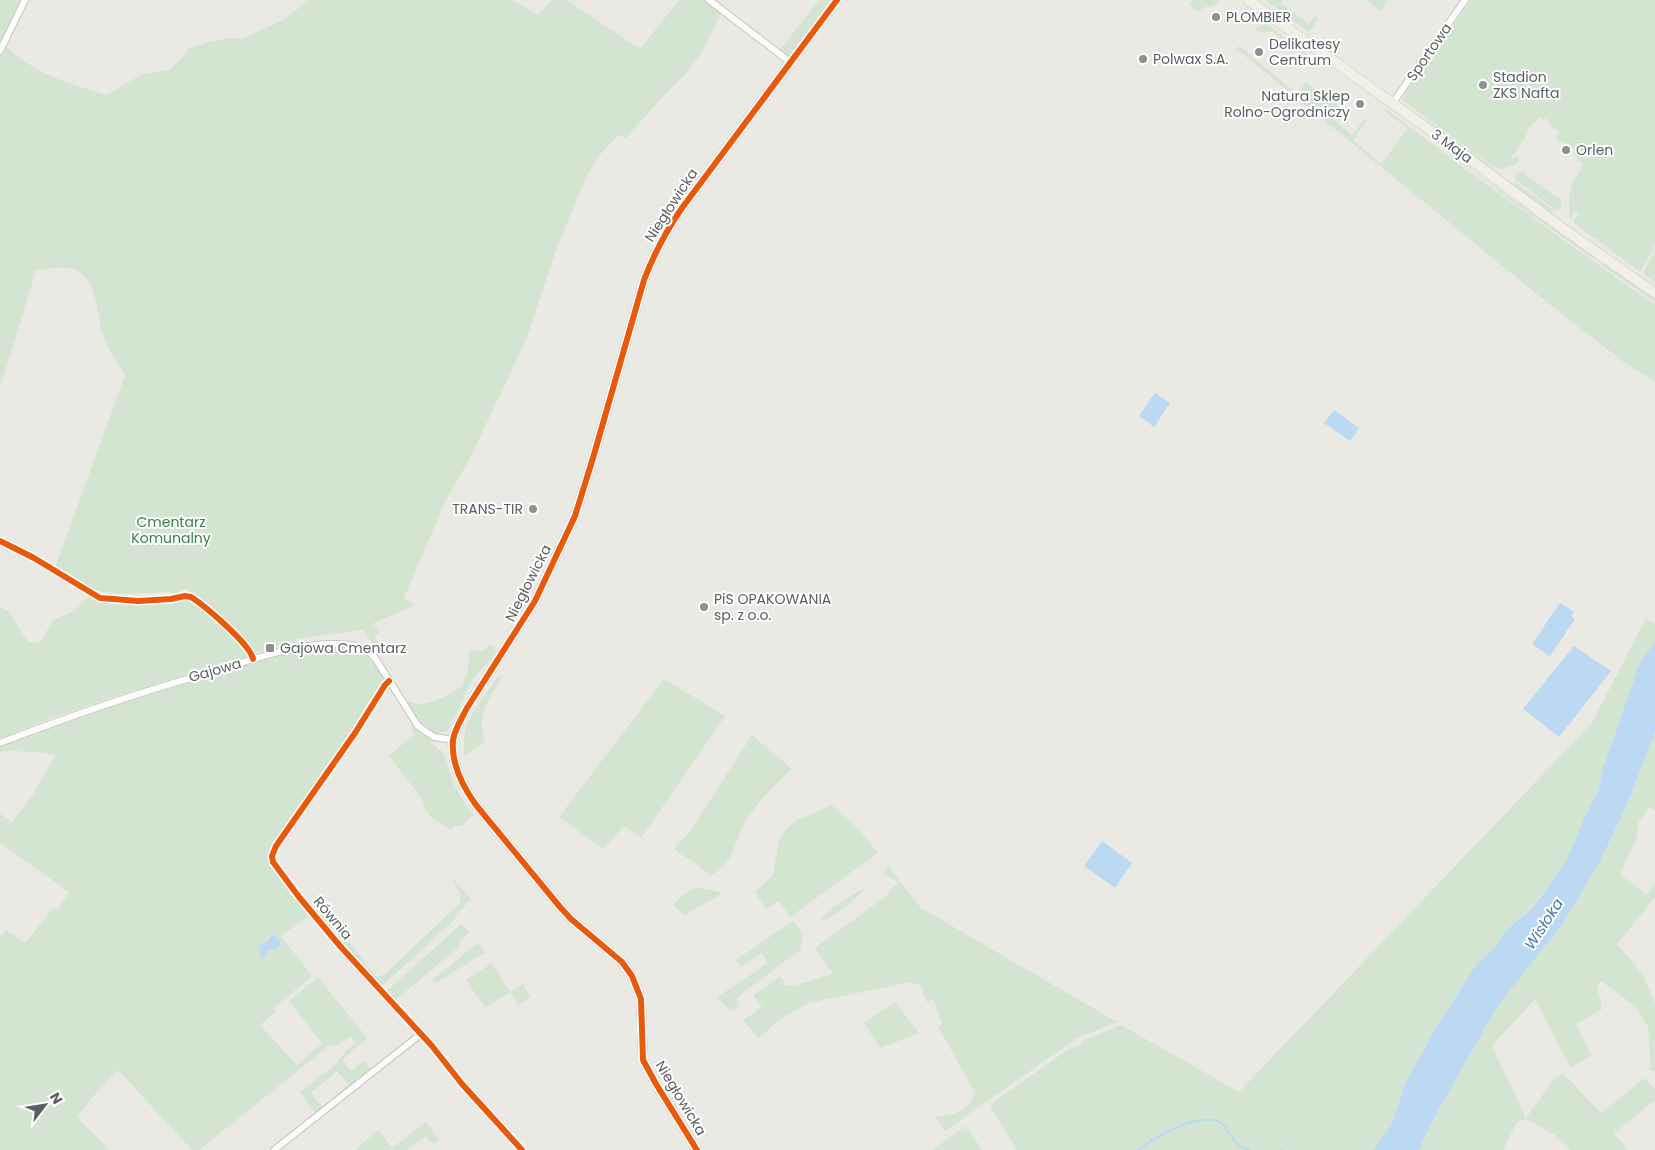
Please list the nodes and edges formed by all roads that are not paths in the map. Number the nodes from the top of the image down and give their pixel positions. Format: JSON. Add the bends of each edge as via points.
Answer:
{"nodes":[{"id":1,"x":25,"y":0,"type":"edge"},
{"id":2,"x":709,"y":0,"type":"edge"},
{"id":3,"x":837,"y":0,"type":"edge"},
{"id":4,"x":1465,"y":0,"type":"edge"},
{"id":5,"x":1254,"y":2,"type":"edge"},
{"id":6,"x":0,"y":51,"type":"edge"},
{"id":7,"x":790,"y":62,"type":"junction"},
{"id":8,"x":1392,"y":104,"type":"junction"},
{"id":9,"x":1655,"y":293,"type":"edge"},
{"id":10,"x":0,"y":541,"type":"edge"},
{"id":11,"x":254,"y":659,"type":"junction"},
{"id":12,"x":389,"y":681,"type":"junction"},
{"id":13,"x":453,"y":740,"type":"junction"},
{"id":14,"x":0,"y":743,"type":"edge"},
{"id":15,"x":421,"y":1034,"type":"junction"},
{"id":16,"x":274,"y":1150,"type":"edge"},
{"id":17,"x":522,"y":1150,"type":"edge"},
{"id":18,"x":698,"y":1150,"type":"edge"}],
"edges":[{"from":1,"to":6,"type":"street"},
{"from":2,"to":7,"type":"street"},
{"from":3,"to":7,"type":"street","name":"Niegłowicka"},
{"from":4,"to":8,"type":"street","name":"Sportowa"},
{"from":5,"to":8,"type":"main road","name":"3 Maja"},
{"from":7,"to":13,"type":"street","name":"Niegłowicka","via":[[682,208],[653,257],[575,516],[535,601],[467,708]]},
{"from":8,"to":9,"type":"main road","name":"3 Maja"},
{"from":10,"to":11,"type":"street","via":[[100,598],[138,601],[193,598],[226,626]]},
{"from":11,"to":12,"type":"street","name":"Gajowa","via":[[308,646],[350,645],[373,655]]},
{"from":11,"to":14,"type":"street","name":"Gajowa","via":[[116,700]]},
{"from":12,"to":13,"type":"street","name":"Gajowa","via":[[420,728],[436,738]]},
{"from":12,"to":15,"type":"street","name":"Równia","via":[[276,846],[272,859],[278,871],[334,939]]},
{"from":13,"to":18,"type":"street","name":"Niegłowicka","via":[[459,775],[464,789],[476,805],[571,919],[630,972],[641,999],[644,1060]]},
{"from":15,"to":16,"type":"street"},
{"from":15,"to":17,"type":"street","name":"Równia"}]}
